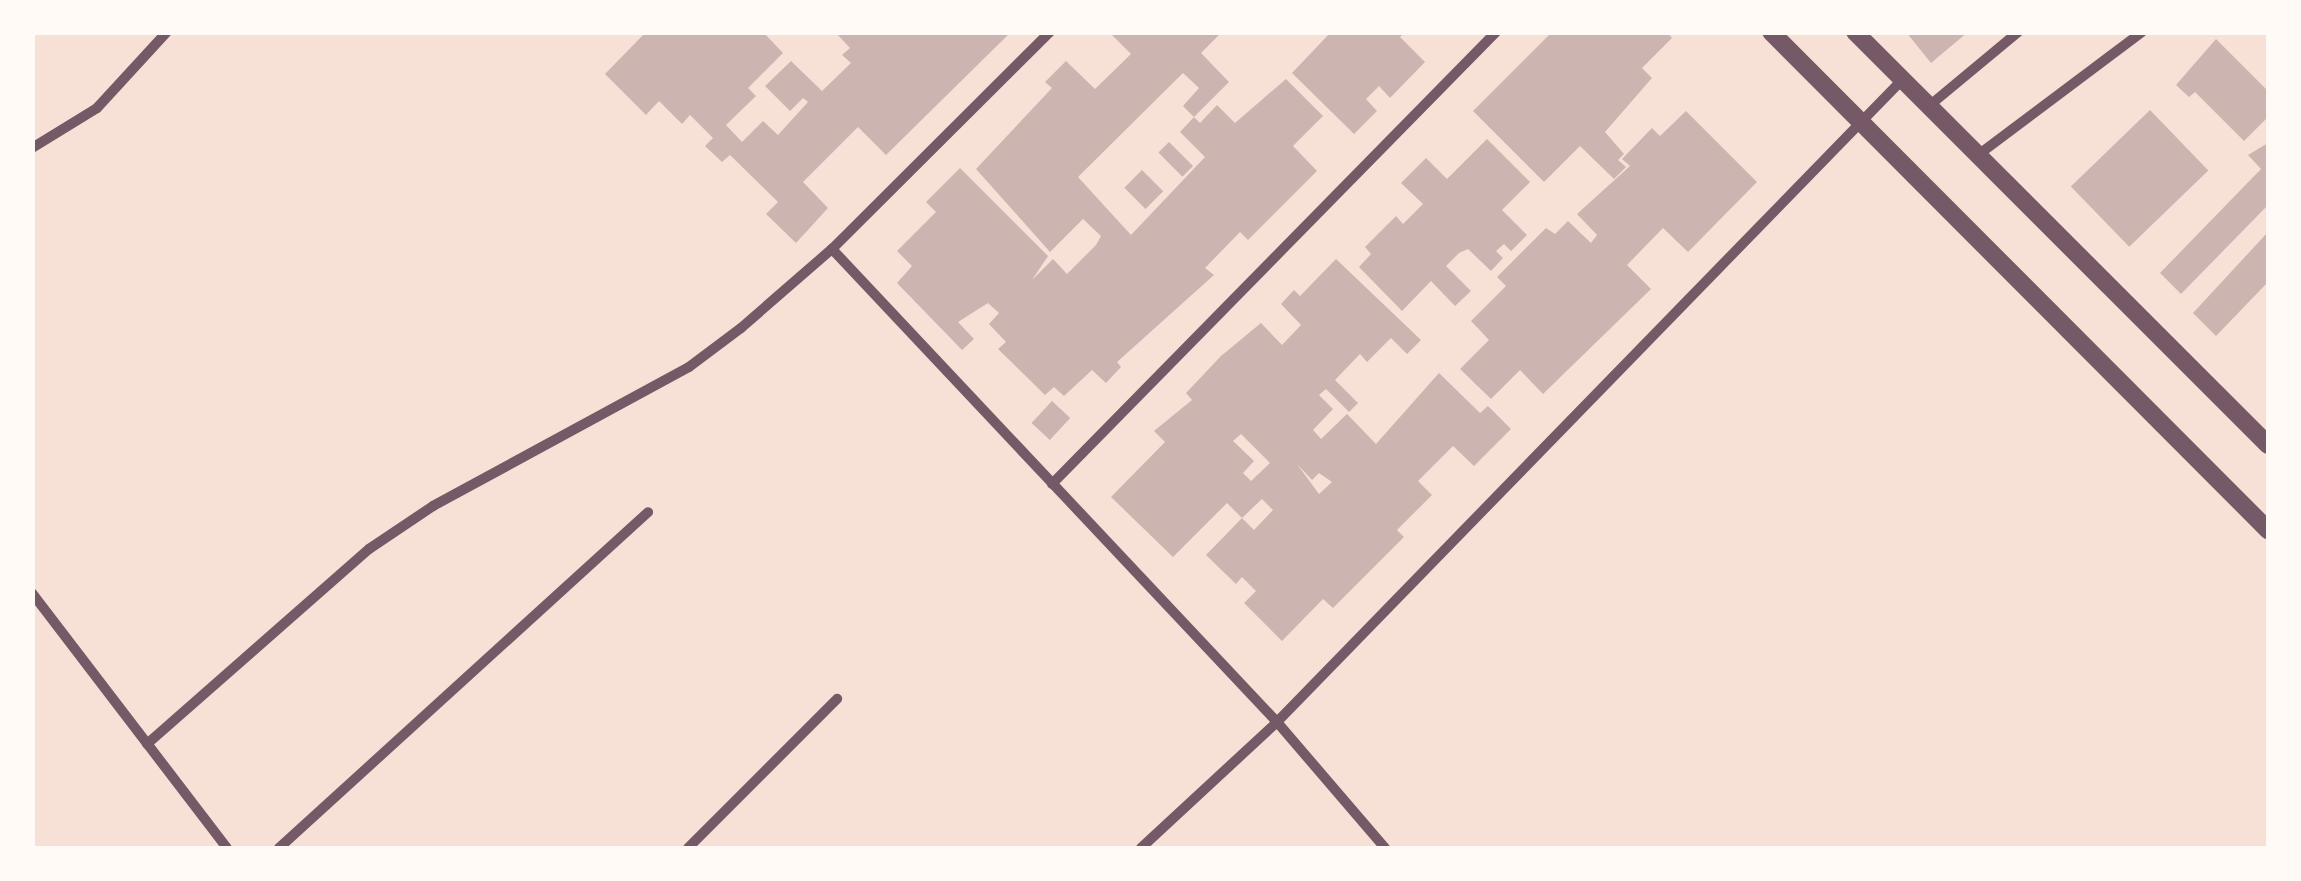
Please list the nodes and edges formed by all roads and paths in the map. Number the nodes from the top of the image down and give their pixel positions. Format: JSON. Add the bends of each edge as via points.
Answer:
{"nodes":[{"id":1,"x":167,"y":32,"type":"edge"},
{"id":2,"x":1050,"y":32,"type":"edge"},
{"id":3,"x":1496,"y":32,"type":"edge"},
{"id":4,"x":1772,"y":32,"type":"edge"},
{"id":5,"x":1855,"y":32,"type":"edge"},
{"id":6,"x":2018,"y":32,"type":"edge"},
{"id":7,"x":2142,"y":32,"type":"edge"},
{"id":8,"x":1902,"y":80,"type":"junction"},
{"id":9,"x":1928,"y":106,"type":"junction"},
{"id":10,"x":1857,"y":119,"type":"junction"},
{"id":11,"x":32,"y":148,"type":"edge"},
{"id":12,"x":1978,"y":155,"type":"junction"},
{"id":13,"x":832,"y":250,"type":"junction"},
{"id":14,"x":2268,"y":445,"type":"edge"},
{"id":15,"x":1052,"y":484,"type":"junction"},
{"id":16,"x":648,"y":512,"type":"dead end"},
{"id":17,"x":2268,"y":530,"type":"edge"},
{"id":18,"x":32,"y":593,"type":"edge"},
{"id":19,"x":837,"y":699,"type":"dead end"},
{"id":20,"x":1277,"y":722,"type":"junction"},
{"id":21,"x":147,"y":744,"type":"junction"},
{"id":22,"x":228,"y":848,"type":"edge"},
{"id":23,"x":279,"y":848,"type":"edge"},
{"id":24,"x":688,"y":848,"type":"edge"},
{"id":25,"x":1142,"y":848,"type":"edge"},
{"id":26,"x":1385,"y":848,"type":"edge"}],
"edges":[{"from":1,"to":11,"type":"street","via":[[97,108]]},
{"from":2,"to":13,"type":"street"},
{"from":3,"to":15,"type":"street"},
{"from":4,"to":10,"type":"street"},
{"from":5,"to":8,"type":"street"},
{"from":6,"to":9,"type":"street"},
{"from":7,"to":12,"type":"street"},
{"from":8,"to":9,"type":"street"},
{"from":8,"to":10,"type":"street"},
{"from":9,"to":12,"type":"street"},
{"from":10,"to":17,"type":"street"},
{"from":10,"to":20,"type":"street"},
{"from":12,"to":14,"type":"street"},
{"from":13,"to":15,"type":"street"},
{"from":13,"to":21,"type":"street","via":[[689,366],[433,506],[368,550]]},
{"from":15,"to":20,"type":"street"},
{"from":16,"to":23,"type":"street"},
{"from":18,"to":21,"type":"street"},
{"from":19,"to":24,"type":"street"},
{"from":20,"to":25,"type":"street"},
{"from":20,"to":26,"type":"street"},
{"from":21,"to":22,"type":"street"}]}
